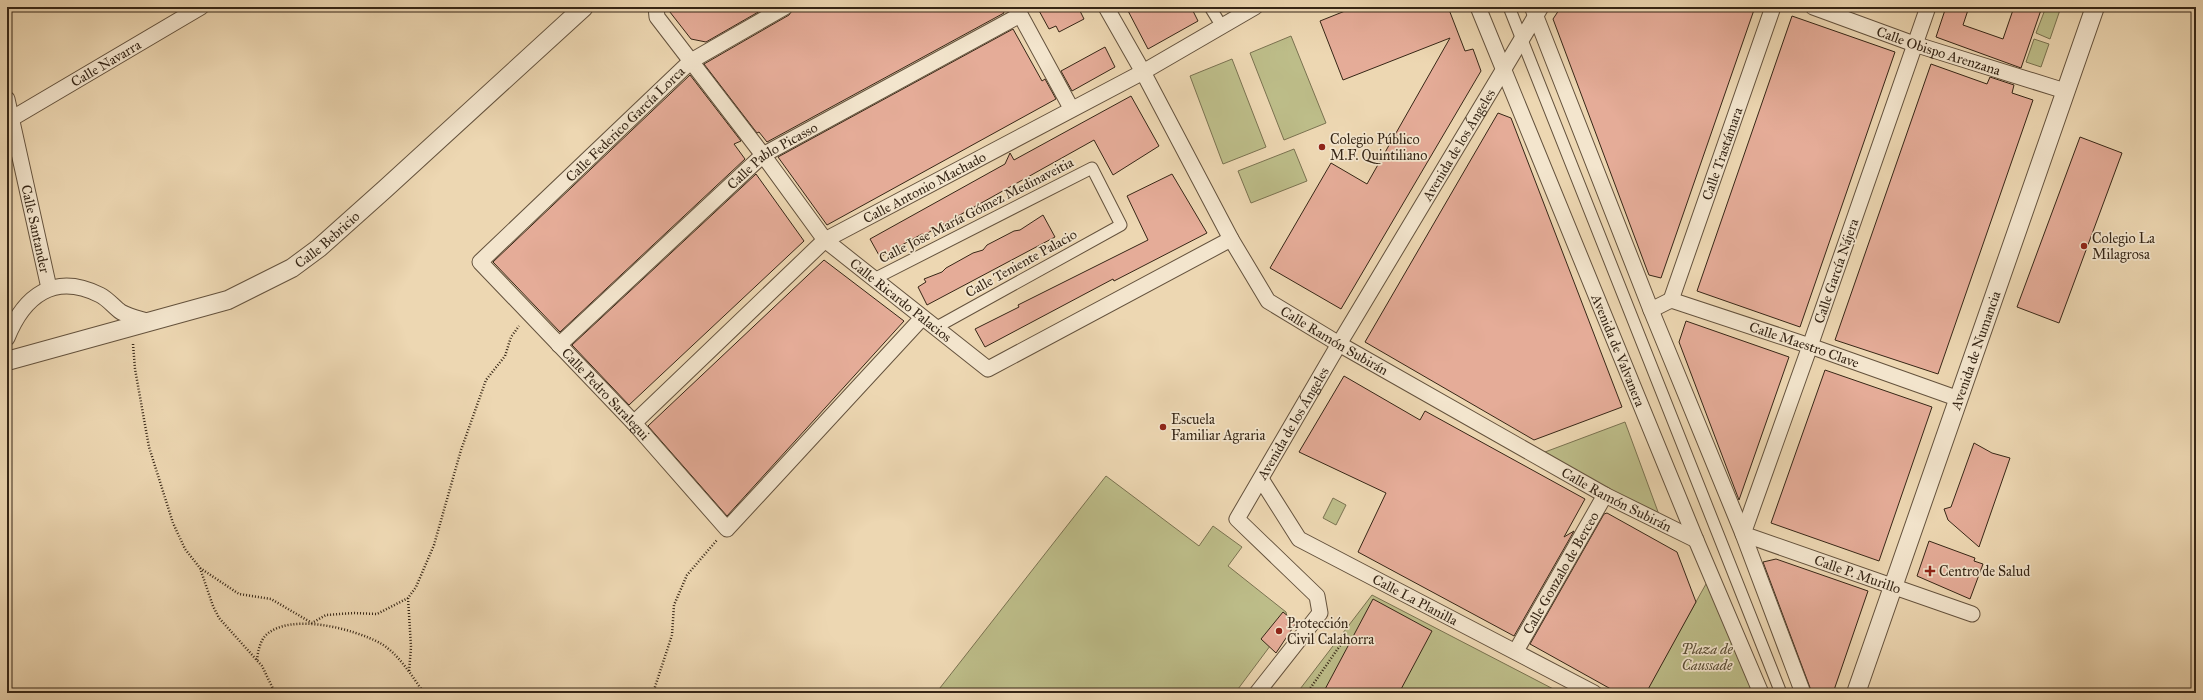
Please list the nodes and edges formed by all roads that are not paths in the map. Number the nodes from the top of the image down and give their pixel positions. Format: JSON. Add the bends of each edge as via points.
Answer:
{"nodes":[{"id":1,"x":200,"y":7,"type":"edge"},
{"id":2,"x":584,"y":7,"type":"edge"},
{"id":3,"x":656,"y":7,"type":"edge"},
{"id":4,"x":785,"y":7,"type":"edge"},
{"id":5,"x":1106,"y":7,"type":"edge"},
{"id":6,"x":1210,"y":7,"type":"edge"},
{"id":7,"x":1255,"y":7,"type":"edge"},
{"id":8,"x":1478,"y":7,"type":"edge"},
{"id":9,"x":1509,"y":7,"type":"edge"},
{"id":10,"x":1773,"y":7,"type":"edge"},
{"id":11,"x":1813,"y":7,"type":"edge"},
{"id":12,"x":1928,"y":7,"type":"edge"},
{"id":13,"x":2095,"y":7,"type":"edge"},
{"id":14,"x":1536,"y":10,"type":"edge"},
{"id":15,"x":1018,"y":11,"type":"edge"},
{"id":16,"x":1221,"y":25,"type":"junction"},
{"id":17,"x":1522,"y":39,"type":"junction"},
{"id":18,"x":1914,"y":44,"type":"junction"},
{"id":19,"x":691,"y":61,"type":"junction"},
{"id":20,"x":1503,"y":71,"type":"junction"},
{"id":21,"x":1143,"y":72,"type":"junction"},
{"id":22,"x":2065,"y":92,"type":"junction"},
{"id":23,"x":7,"y":99,"type":"edge"},
{"id":24,"x":1071,"y":108,"type":"junction"},
{"id":25,"x":11,"y":119,"type":"junction"},
{"id":26,"x":763,"y":155,"type":"junction"},
{"id":27,"x":1121,"y":225,"type":"joint"},
{"id":28,"x":1231,"y":239,"type":"junction"},
{"id":29,"x":825,"y":240,"type":"junction"},
{"id":30,"x":480,"y":262,"type":"joint"},
{"id":31,"x":874,"y":279,"type":"junction"},
{"id":32,"x":49,"y":288,"type":"junction"},
{"id":33,"x":1671,"y":300,"type":"junction"},
{"id":34,"x":1651,"y":310,"type":"junction"},
{"id":35,"x":922,"y":318,"type":"junction"},
{"id":36,"x":150,"y":322,"type":"junction"},
{"id":37,"x":935,"y":328,"type":"junction"},
{"id":38,"x":7,"y":338,"type":"edge"},
{"id":39,"x":1338,"y":344,"type":"junction"},
{"id":40,"x":559,"y":345,"type":"junction"},
{"id":41,"x":1810,"y":346,"type":"junction"},
{"id":42,"x":7,"y":361,"type":"edge"},
{"id":43,"x":1959,"y":400,"type":"junction"},
{"id":44,"x":634,"y":423,"type":"junction"},
{"id":45,"x":1261,"y":478,"type":"junction"},
{"id":46,"x":1605,"y":495,"type":"junction"},
{"id":47,"x":1743,"y":534,"type":"junction"},
{"id":48,"x":1696,"y":540,"type":"junction"},
{"id":49,"x":1893,"y":587,"type":"junction"},
{"id":50,"x":1972,"y":614,"type":"dead end"},
{"id":51,"x":1516,"y":651,"type":"junction"},
{"id":52,"x":1257,"y":693,"type":"edge"},
{"id":53,"x":1594,"y":693,"type":"edge"},
{"id":54,"x":1761,"y":693,"type":"edge"},
{"id":55,"x":1781,"y":693,"type":"edge"},
{"id":56,"x":1802,"y":693,"type":"edge"},
{"id":57,"x":1856,"y":693,"type":"edge"}],
"edges":[{"from":1,"to":25,"type":"street","name":"Calle Navarra"},
{"from":2,"to":36,"type":"street","name":"Calle Bebricio","via":[[319,248],[292,268],[228,300]]},
{"from":3,"to":19,"type":"street","name":"Calle Ricardo Palacios","via":[[657,17]]},
{"from":4,"to":19,"type":"street","name":"Calle Federico García Lorca"},
{"from":5,"to":21,"type":"street","name":"Calle Ramón Subirán"},
{"from":6,"to":16,"type":"street"},
{"from":7,"to":16,"type":"street","name":"Calle Antonio Machado"},
{"from":8,"to":20,"type":"street","name":"Avenida de Valvanera"},
{"from":9,"to":17,"type":"street","name":"Avenida de Valvanera"},
{"from":10,"to":33,"type":"street","name":"Calle Trastámara"},
{"from":11,"to":18,"type":"street","name":"Calle Obispo Arenzana"},
{"from":12,"to":18,"type":"street","name":"Calle García Nájera"},
{"from":13,"to":22,"type":"street","name":"Avenida de Numancia"},
{"from":14,"to":17,"type":"street","name":"Avenida de los Ángeles"},
{"from":14,"to":34,"type":"street"},
{"from":15,"to":24,"type":"street"},
{"from":15,"to":26,"type":"street","name":"Calle Pablo Picasso"},
{"from":16,"to":21,"type":"street","name":"Calle Antonio Machado"},
{"from":17,"to":20,"type":"street","name":"Avenida de los Ángeles"},
{"from":17,"to":55,"type":"street","name":"Avenida de Valvanera"},
{"from":18,"to":22,"type":"street","name":"Calle Obispo Arenzana"},
{"from":18,"to":41,"type":"street","name":"Calle García Nájera"},
{"from":19,"to":26,"type":"street","name":"Calle Ricardo Palacios"},
{"from":19,"to":30,"type":"street","name":"Calle Federico García Lorca"},
{"from":20,"to":39,"type":"street","name":"Avenida de los Ángeles"},
{"from":20,"to":48,"type":"street","name":"Avenida de Valvanera"},
{"from":21,"to":24,"type":"street","name":"Calle Antonio Machado"},
{"from":21,"to":28,"type":"street","name":"Calle Ramón Subirán"},
{"from":22,"to":43,"type":"street","name":"Avenida de Numancia"},
{"from":23,"to":25,"type":"street","name":"Calle Santander"},
{"from":24,"to":29,"type":"street","name":"Calle Antonio Machado"},
{"from":25,"to":32,"type":"street","name":"Calle Santander"},
{"from":26,"to":29,"type":"street","name":"Calle Ricardo Palacios"},
{"from":26,"to":40,"type":"street","name":"Calle Pablo Picasso"},
{"from":27,"to":31,"type":"street","name":"Calle Jose María Gómez Medinaveitia","via":[[1092,168]]},
{"from":27,"to":37,"type":"street","name":"Calle Teniente Palacio"},
{"from":28,"to":37,"type":"street","name":"Calle Ricardo Palacios","via":[[988,369]]},
{"from":28,"to":39,"type":"street","name":"Calle Ramón Subirán","via":[[1268,301]]},
{"from":29,"to":31,"type":"street","name":"Calle Ricardo Palacios"},
{"from":29,"to":44,"type":"street","name":"Calle Antonio Machado"},
{"from":30,"to":40,"type":"street","name":"Calle Pedro Saralegui"},
{"from":31,"to":35,"type":"street","name":"Calle Ricardo Palacios"},
{"from":32,"to":36,"type":"street","via":[[75,287],[100,295],[122,312]]},
{"from":32,"to":38,"type":"street","via":[[21,310]]},
{"from":33,"to":34,"type":"street"},
{"from":33,"to":41,"type":"street","name":"Calle Maestro Clave"},
{"from":34,"to":47,"type":"street"},
{"from":35,"to":37,"type":"street","name":"Calle Ricardo Palacios"},
{"from":35,"to":44,"type":"street","name":"Calle Pedro Saralegui","via":[[727,529]]},
{"from":36,"to":42,"type":"street","name":"Calle Bebricio"},
{"from":39,"to":45,"type":"street","name":"Avenida de los Ángeles"},
{"from":39,"to":46,"type":"street","name":"Calle Ramón Subirán"},
{"from":40,"to":44,"type":"street","name":"Calle Pedro Saralegui"},
{"from":41,"to":43,"type":"street","name":"Calle Maestro Clave"},
{"from":41,"to":47,"type":"street","name":"Calle García Nájera"},
{"from":43,"to":49,"type":"street","name":"Avenida de Numancia"},
{"from":45,"to":51,"type":"street","name":"Calle La Planilla","via":[[1299,539]]},
{"from":45,"to":52,"type":"street","name":"Avenida de los Ángeles","via":[[1237,519],[1316,596],[1320,613]]},
{"from":46,"to":48,"type":"street","name":"Calle Ramón Subirán"},
{"from":46,"to":51,"type":"street","name":"Calle Gonzalo de Berceo"},
{"from":47,"to":49,"type":"street","name":"Calle P. Murillo"},
{"from":47,"to":56,"type":"street"},
{"from":48,"to":54,"type":"street","name":"Avenida de Valvanera"},
{"from":49,"to":50,"type":"street","name":"Calle P. Murillo"},
{"from":49,"to":57,"type":"street","name":"Avenida de Numancia"},
{"from":51,"to":53,"type":"street","name":"Calle La Planilla"}]}
